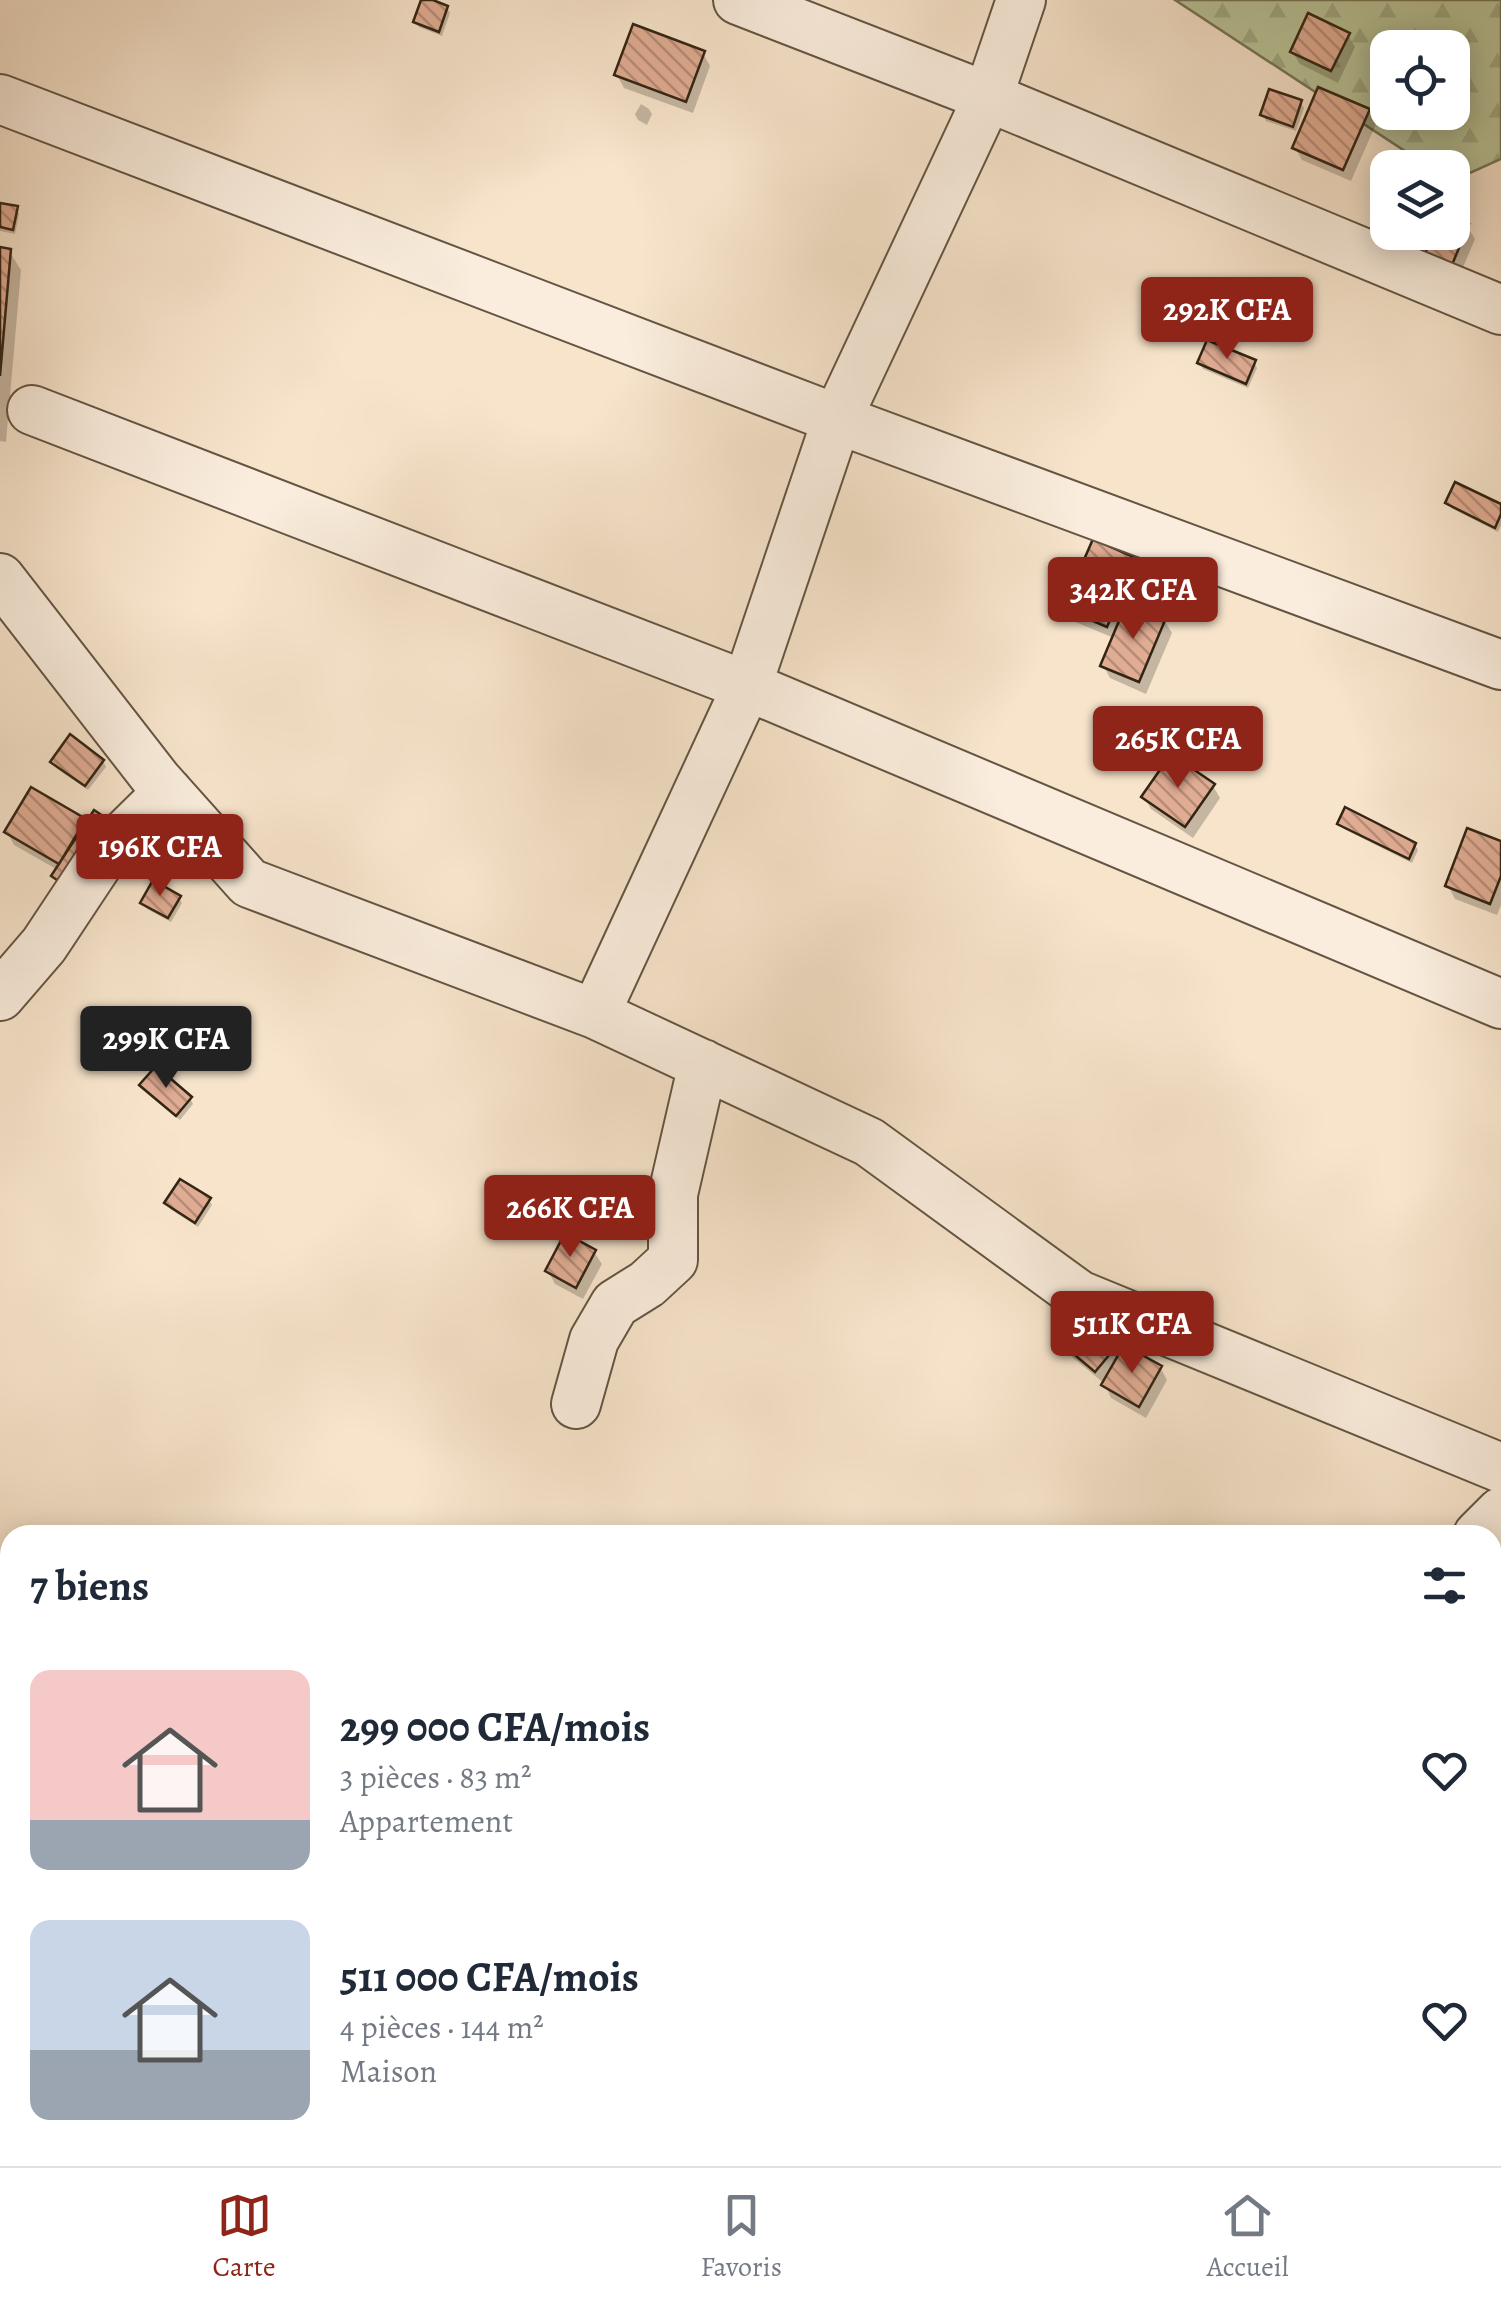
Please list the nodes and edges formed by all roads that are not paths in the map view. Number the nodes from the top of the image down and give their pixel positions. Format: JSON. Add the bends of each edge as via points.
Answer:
{"nodes":[{"id":1,"x":738,"y":0,"type":"edge"},
{"id":2,"x":1021,"y":0,"type":"edge"},
{"id":3,"x":988,"y":98,"type":"junction"},
{"id":4,"x":0,"y":99,"type":"edge"},
{"id":5,"x":1501,"y":310,"type":"edge"},
{"id":6,"x":32,"y":410,"type":"dead end"},
{"id":7,"x":836,"y":419,"type":"junction"},
{"id":8,"x":0,"y":578,"type":"edge"},
{"id":9,"x":1501,"y":665,"type":"edge"},
{"id":10,"x":747,"y":686,"type":"junction"},
{"id":11,"x":168,"y":792,"type":"junction"},
{"id":12,"x":0,"y":996,"type":"edge"},
{"id":13,"x":1501,"y":1004,"type":"edge"},
{"id":14,"x":595,"y":1014,"type":"junction"},
{"id":15,"x":703,"y":1064,"type":"junction"},
{"id":16,"x":576,"y":1404,"type":"dead end"},
{"id":17,"x":1501,"y":1468,"type":"edge"}],
"edges":[{"from":1,"to":3,"type":"street"},
{"from":2,"to":3,"type":"street"},
{"from":3,"to":5,"type":"street"},
{"from":3,"to":7,"type":"street"},
{"from":4,"to":7,"type":"street"},
{"from":6,"to":10,"type":"street"},
{"from":7,"to":9,"type":"street"},
{"from":7,"to":10,"type":"street"},
{"from":8,"to":11,"type":"street"},
{"from":10,"to":13,"type":"street"},
{"from":10,"to":14,"type":"street"},
{"from":11,"to":12,"type":"street","via":[[102,856],[44,946]]},
{"from":11,"to":14,"type":"street","via":[[249,883]]},
{"from":14,"to":15,"type":"street"},
{"from":15,"to":16,"type":"street","via":[[673,1194],[673,1260],[615,1304],[594,1340]]},
{"from":15,"to":17,"type":"street","via":[[869,1142],[1079,1295]]}]}
